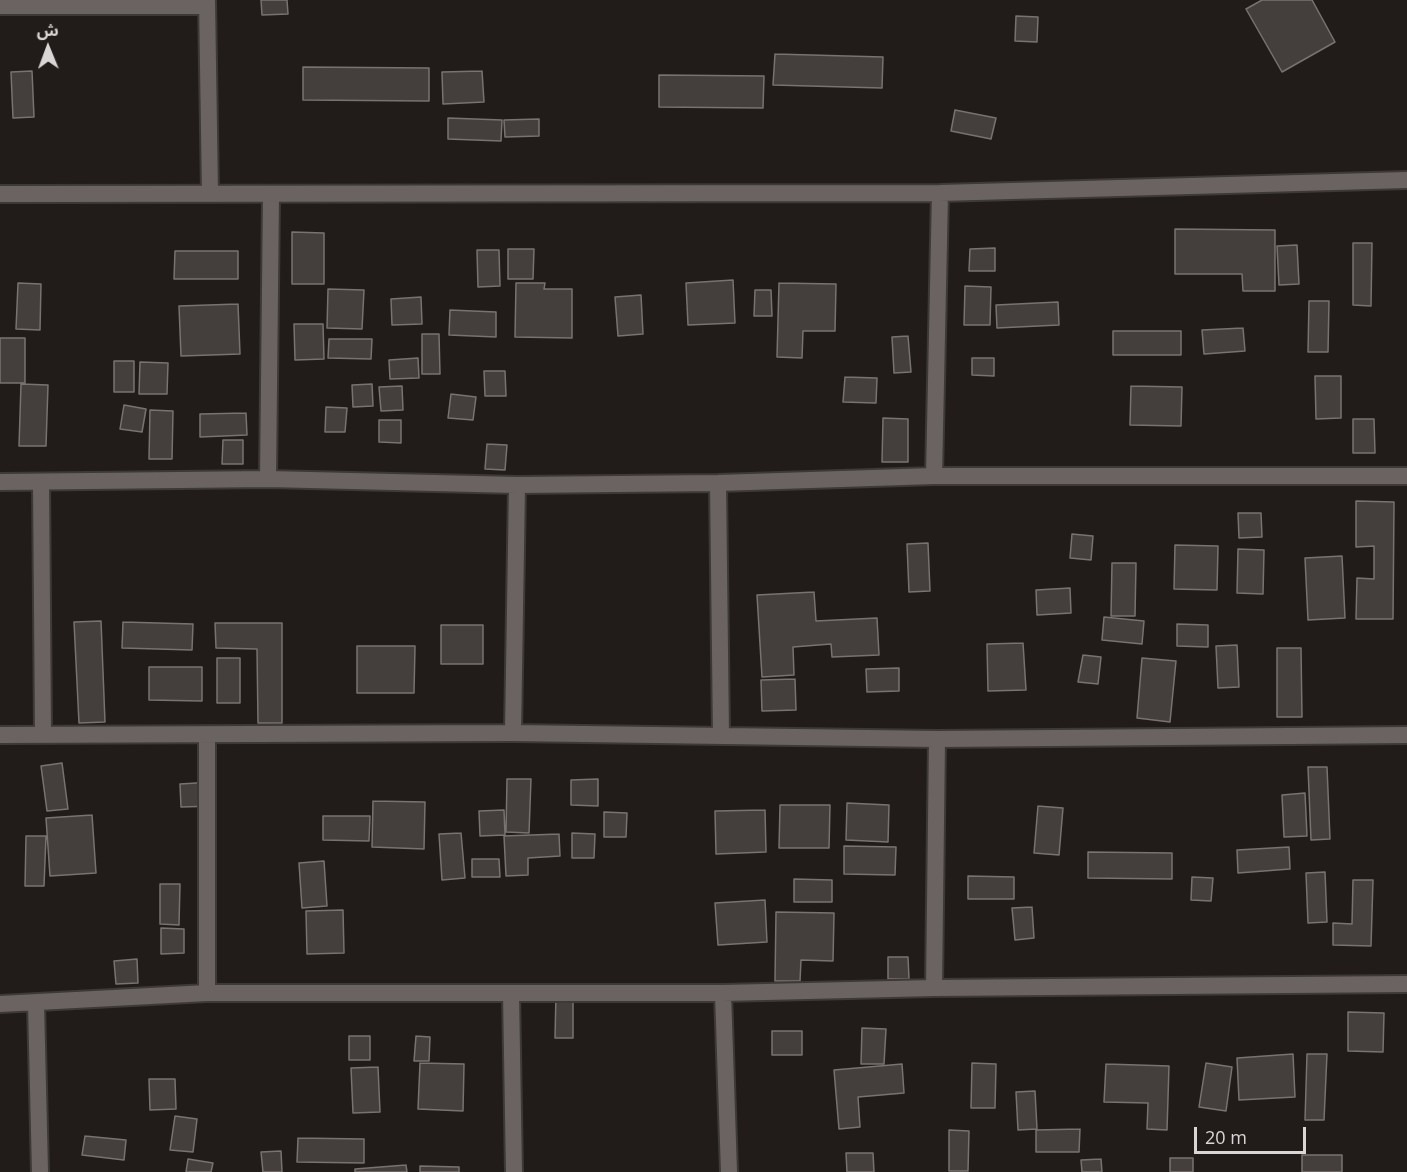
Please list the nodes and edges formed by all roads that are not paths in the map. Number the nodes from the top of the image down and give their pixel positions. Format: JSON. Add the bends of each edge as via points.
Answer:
{"nodes":[{"id":1,"x":207,"y":3,"type":"edge"},
{"id":2,"x":0,"y":6,"type":"edge"},
{"id":3,"x":1407,"y":180,"type":"edge"},
{"id":4,"x":940,"y":193,"type":"junction"},
{"id":5,"x":0,"y":194,"type":"edge"},
{"id":6,"x":210,"y":194,"type":"junction"},
{"id":7,"x":271,"y":195,"type":"junction"},
{"id":8,"x":934,"y":476,"type":"junction"},
{"id":9,"x":1407,"y":476,"type":"edge"},
{"id":10,"x":268,"y":479,"type":"junction"},
{"id":11,"x":0,"y":482,"type":"edge"},
{"id":12,"x":41,"y":482,"type":"junction"},
{"id":13,"x":718,"y":483,"type":"junction"},
{"id":14,"x":517,"y":485,"type":"junction"},
{"id":15,"x":513,"y":733,"type":"junction"},
{"id":16,"x":43,"y":734,"type":"junction"},
{"id":17,"x":0,"y":735,"type":"edge"},
{"id":18,"x":207,"y":735,"type":"junction"},
{"id":19,"x":1407,"y":735,"type":"edge"},
{"id":20,"x":721,"y":736,"type":"junction"},
{"id":21,"x":937,"y":739,"type":"junction"},
{"id":22,"x":1407,"y":984,"type":"edge"},
{"id":23,"x":934,"y":988,"type":"junction"},
{"id":24,"x":207,"y":993,"type":"junction"},
{"id":25,"x":511,"y":993,"type":"junction"},
{"id":26,"x":723,"y":993,"type":"junction"},
{"id":27,"x":36,"y":1003,"type":"junction"},
{"id":28,"x":0,"y":1004,"type":"edge"},
{"id":29,"x":40,"y":1172,"type":"edge"},
{"id":30,"x":513,"y":1172,"type":"edge"},
{"id":31,"x":729,"y":1172,"type":"edge"}],
"edges":[{"from":1,"to":2,"type":"street"},
{"from":1,"to":6,"type":"street"},
{"from":3,"to":4,"type":"street"},
{"from":4,"to":7,"type":"street"},
{"from":4,"to":8,"type":"street"},
{"from":5,"to":6,"type":"street"},
{"from":6,"to":7,"type":"street"},
{"from":7,"to":10,"type":"street"},
{"from":8,"to":9,"type":"street"},
{"from":8,"to":13,"type":"street"},
{"from":10,"to":12,"type":"street"},
{"from":10,"to":14,"type":"street"},
{"from":11,"to":12,"type":"street"},
{"from":12,"to":16,"type":"street"},
{"from":13,"to":14,"type":"street"},
{"from":13,"to":20,"type":"street"},
{"from":14,"to":15,"type":"street"},
{"from":15,"to":18,"type":"street"},
{"from":15,"to":20,"type":"street"},
{"from":16,"to":17,"type":"street"},
{"from":16,"to":18,"type":"street"},
{"from":18,"to":24,"type":"street"},
{"from":19,"to":21,"type":"street"},
{"from":20,"to":21,"type":"street"},
{"from":21,"to":23,"type":"street"},
{"from":22,"to":23,"type":"street"},
{"from":23,"to":26,"type":"street"},
{"from":24,"to":25,"type":"street"},
{"from":24,"to":27,"type":"street"},
{"from":25,"to":26,"type":"street"},
{"from":25,"to":30,"type":"street"},
{"from":26,"to":31,"type":"street"},
{"from":27,"to":28,"type":"street"},
{"from":27,"to":29,"type":"street"}]}
